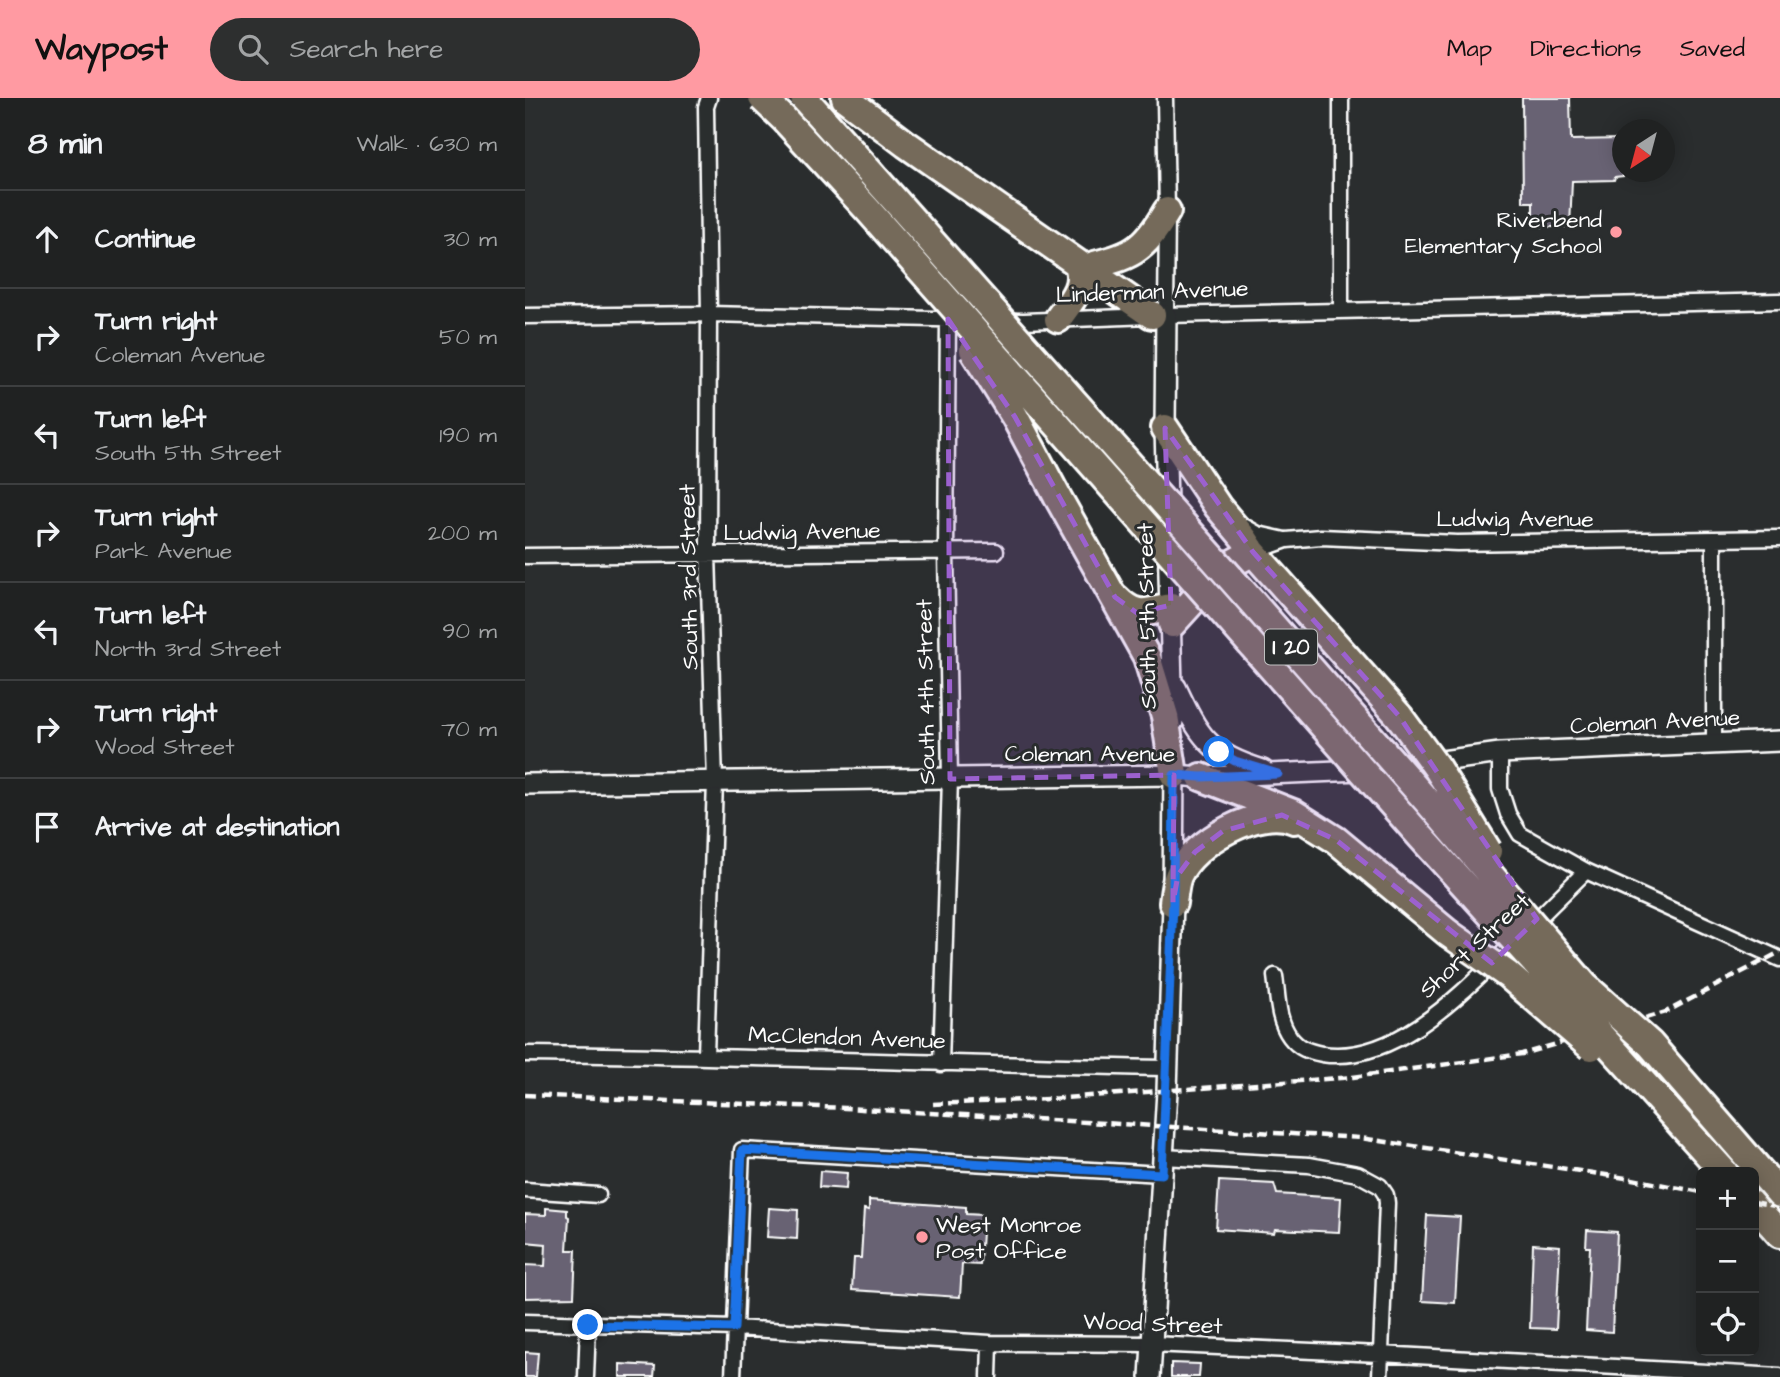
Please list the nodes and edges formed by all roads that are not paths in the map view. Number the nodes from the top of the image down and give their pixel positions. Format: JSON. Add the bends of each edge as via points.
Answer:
{"nodes":[{"id":1,"x":709,"y":98,"type":"edge"},
{"id":2,"x":762,"y":98,"type":"edge"},
{"id":3,"x":804,"y":98,"type":"edge"},
{"id":4,"x":845,"y":98,"type":"edge"},
{"id":5,"x":1164,"y":98,"type":"edge"},
{"id":6,"x":1341,"y":98,"type":"edge"},
{"id":7,"x":1167,"y":211,"type":"junction"},
{"id":8,"x":901,"y":248,"type":"junction"},
{"id":9,"x":1081,"y":266,"type":"junction"},
{"id":10,"x":1780,"y":301,"type":"edge"},
{"id":11,"x":1341,"y":310,"type":"junction"},
{"id":12,"x":709,"y":314,"type":"junction"},
{"id":13,"x":1159,"y":315,"type":"junction"},
{"id":14,"x":525,"y":316,"type":"edge"},
{"id":15,"x":948,"y":319,"type":"junction"},
{"id":16,"x":1058,"y":319,"type":"junction"},
{"id":17,"x":1165,"y":428,"type":"junction"},
{"id":18,"x":1226,"y":517,"type":"junction"},
{"id":19,"x":1780,"y":538,"type":"edge"},
{"id":20,"x":1714,"y":539,"type":"junction"},
{"id":21,"x":1287,"y":540,"type":"junction"},
{"id":22,"x":996,"y":551,"type":"dead end"},
{"id":23,"x":946,"y":552,"type":"junction"},
{"id":24,"x":1252,"y":552,"type":"junction"},
{"id":25,"x":708,"y":554,"type":"junction"},
{"id":26,"x":525,"y":556,"type":"edge"},
{"id":27,"x":1115,"y":597,"type":"junction"},
{"id":28,"x":1172,"y":616,"type":"junction"},
{"id":29,"x":1173,"y":680,"type":"junction"},
{"id":30,"x":1780,"y":741,"type":"edge"},
{"id":31,"x":1714,"y":743,"type":"junction"},
{"id":32,"x":1500,"y":753,"type":"junction"},
{"id":33,"x":1278,"y":774,"type":"junction"},
{"id":34,"x":1174,"y":775,"type":"junction"},
{"id":35,"x":1201,"y":777,"type":"junction"},
{"id":36,"x":950,"y":779,"type":"junction"},
{"id":37,"x":715,"y":782,"type":"junction"},
{"id":38,"x":525,"y":784,"type":"edge"},
{"id":39,"x":1336,"y":840,"type":"junction"},
{"id":40,"x":1586,"y":870,"type":"junction"},
{"id":41,"x":1173,"y":903,"type":"junction"},
{"id":42,"x":1780,"y":959,"type":"edge"},
{"id":43,"x":1275,"y":976,"type":"dead end"},
{"id":44,"x":1585,"y":986,"type":"junction"},
{"id":45,"x":525,"y":1054,"type":"edge"},
{"id":46,"x":706,"y":1055,"type":"junction"},
{"id":47,"x":941,"y":1064,"type":"junction"},
{"id":48,"x":1166,"y":1068,"type":"junction"},
{"id":49,"x":1681,"y":1124,"type":"junction"},
{"id":50,"x":1162,"y":1165,"type":"junction"},
{"id":51,"x":1720,"y":1167,"type":"edge"},
{"id":52,"x":525,"y":1190,"type":"edge"},
{"id":53,"x":1780,"y":1194,"type":"edge"},
{"id":54,"x":598,"y":1195,"type":"dead end"},
{"id":55,"x":1759,"y":1211,"type":"edge"},
{"id":56,"x":1780,"y":1234,"type":"edge"},
{"id":57,"x":525,"y":1322,"type":"edge"},
{"id":58,"x":588,"y":1325,"type":"junction"},
{"id":59,"x":734,"y":1328,"type":"junction"},
{"id":60,"x":991,"y":1343,"type":"junction"},
{"id":61,"x":1151,"y":1345,"type":"junction"},
{"id":62,"x":1380,"y":1354,"type":"junction"},
{"id":63,"x":1780,"y":1376,"type":"edge"},
{"id":64,"x":586,"y":1377,"type":"edge"},
{"id":65,"x":733,"y":1377,"type":"edge"},
{"id":66,"x":989,"y":1377,"type":"edge"},
{"id":67,"x":1150,"y":1377,"type":"edge"},
{"id":68,"x":1380,"y":1377,"type":"edge"}],
"edges":[{"from":1,"to":12,"type":"street","name":"South 3rd Street"},
{"from":2,"to":8,"type":"highway","number":"I 20","bridge":true},
{"from":3,"to":44,"type":"highway","number":"I 20","bridge":true,"via":[[1372,738]]},
{"from":4,"to":9,"type":"highway"},
{"from":5,"to":7,"type":"street","name":"South 5th Street"},
{"from":6,"to":11,"type":"street"},
{"from":7,"to":9,"type":"highway","via":[[1149,240],[1133,254]]},
{"from":7,"to":13,"type":"street","name":"South 5th Street"},
{"from":8,"to":27,"type":"highway","bridge":true,"via":[[1015,417]]},
{"from":8,"to":49,"type":"highway","number":"I 20","bridge":true,"via":[[1420,837]]},
{"from":9,"to":13,"type":"highway"},
{"from":9,"to":16,"type":"highway","via":[[1081,286]]},
{"from":10,"to":11,"type":"street","name":"Linderman Avenue"},
{"from":11,"to":13,"type":"street","name":"Linderman Avenue"},
{"from":12,"to":14,"type":"street","name":"Linderman Avenue"},
{"from":12,"to":15,"type":"street","name":"Linderman Avenue"},
{"from":12,"to":25,"type":"street","name":"South 3rd Street"},
{"from":13,"to":16,"type":"street","name":"Linderman Avenue"},
{"from":13,"to":17,"type":"street","name":"South 5th Street"},
{"from":15,"to":16,"type":"street","name":"Linderman Avenue"},
{"from":15,"to":23,"type":"street","name":"South 4th Street"},
{"from":17,"to":18,"type":"highway"},
{"from":17,"to":28,"type":"street","name":"South 5th Street"},
{"from":18,"to":21,"type":"street","via":[[1258,534]]},
{"from":18,"to":24,"type":"highway"},
{"from":19,"to":20,"type":"street","name":"Ludwig Avenue"},
{"from":20,"to":21,"type":"street","name":"Ludwig Avenue"},
{"from":20,"to":31,"type":"street"},
{"from":21,"to":24,"type":"street","name":"Ludwig Avenue"},
{"from":22,"to":23,"type":"street","name":"Ludwig Avenue"},
{"from":23,"to":25,"type":"street","name":"Ludwig Avenue"},
{"from":23,"to":36,"type":"street","name":"South 4th Street"},
{"from":24,"to":28,"type":"highway","via":[[1222,569]]},
{"from":24,"to":44,"type":"highway","bridge":true,"via":[[1399,716]]},
{"from":25,"to":26,"type":"street","name":"Ludwig Avenue"},
{"from":25,"to":37,"type":"street","name":"South 3rd Street"},
{"from":27,"to":28,"type":"highway","via":[[1137,612]]},
{"from":27,"to":34,"type":"highway","via":[[1147,657],[1165,716]]},
{"from":28,"to":29,"type":"street","name":"South 5th Street"},
{"from":29,"to":33,"type":"street","via":[[1194,724],[1219,752]]},
{"from":29,"to":34,"type":"street","name":"South 5th Street"},
{"from":30,"to":31,"type":"street","name":"Coleman Avenue"},
{"from":31,"to":32,"type":"street","name":"Coleman Avenue"},
{"from":32,"to":33,"type":"street","name":"Coleman Avenue","via":[[1384,769]]},
{"from":32,"to":40,"type":"street","via":[[1500,789],[1520,834]]},
{"from":33,"to":35,"type":"street","name":"Coleman Avenue"},
{"from":34,"to":35,"type":"street","name":"Coleman Avenue"},
{"from":34,"to":36,"type":"street","name":"Coleman Avenue"},
{"from":34,"to":41,"type":"street","name":"South 5th Street"},
{"from":35,"to":39,"type":"highway","via":[[1293,813]]},
{"from":36,"to":37,"type":"street","name":"Coleman Avenue"},
{"from":36,"to":47,"type":"street","name":"South 4th Street"},
{"from":37,"to":38,"type":"street","name":"Coleman Avenue"},
{"from":37,"to":46,"type":"street","name":"South 3rd Street"},
{"from":39,"to":41,"type":"highway","via":[[1282,815],[1223,831],[1195,852],[1178,875]]},
{"from":39,"to":49,"type":"highway","bridge":true,"via":[[1448,933],[1508,975]]},
{"from":40,"to":42,"type":"street"},
{"from":40,"to":43,"type":"street","name":"Short Street","via":[[1462,993],[1385,1045],[1362,1053],[1333,1056],[1298,1046],[1283,1022]]},
{"from":41,"to":48,"type":"street","name":"South 5th Street"},
{"from":44,"to":53,"type":"highway","number":"I 20","bridge":true,"via":[[1650,1044]]},
{"from":45,"to":46,"type":"street","name":"McClendon Avenue"},
{"from":46,"to":47,"type":"street","name":"McClendon Avenue"},
{"from":47,"to":48,"type":"street","name":"McClendon Avenue"},
{"from":48,"to":50,"type":"street","name":"South 5th Street"},
{"from":49,"to":51,"type":"highway","number":"I 20","bridge":true},
{"from":50,"to":59,"type":"street","via":[[742,1150]]},
{"from":50,"to":61,"type":"street","name":"South 5th Street"},
{"from":50,"to":62,"type":"street","via":[[1309,1165],[1358,1174],[1380,1186],[1387,1203]]},
{"from":52,"to":54,"type":"street"},
{"from":55,"to":56,"type":"highway"},
{"from":57,"to":58,"type":"street","name":"Wood Street"},
{"from":58,"to":59,"type":"street","name":"Wood Street"},
{"from":58,"to":64,"type":"street"},
{"from":59,"to":60,"type":"street","name":"Wood Street"},
{"from":59,"to":65,"type":"street"},
{"from":60,"to":61,"type":"street","name":"Wood Street"},
{"from":60,"to":66,"type":"street"},
{"from":61,"to":62,"type":"street","name":"Wood Street"},
{"from":61,"to":67,"type":"street","name":"South 5th Street"},
{"from":62,"to":63,"type":"street","name":"Wood Street"},
{"from":62,"to":68,"type":"street"}]}
